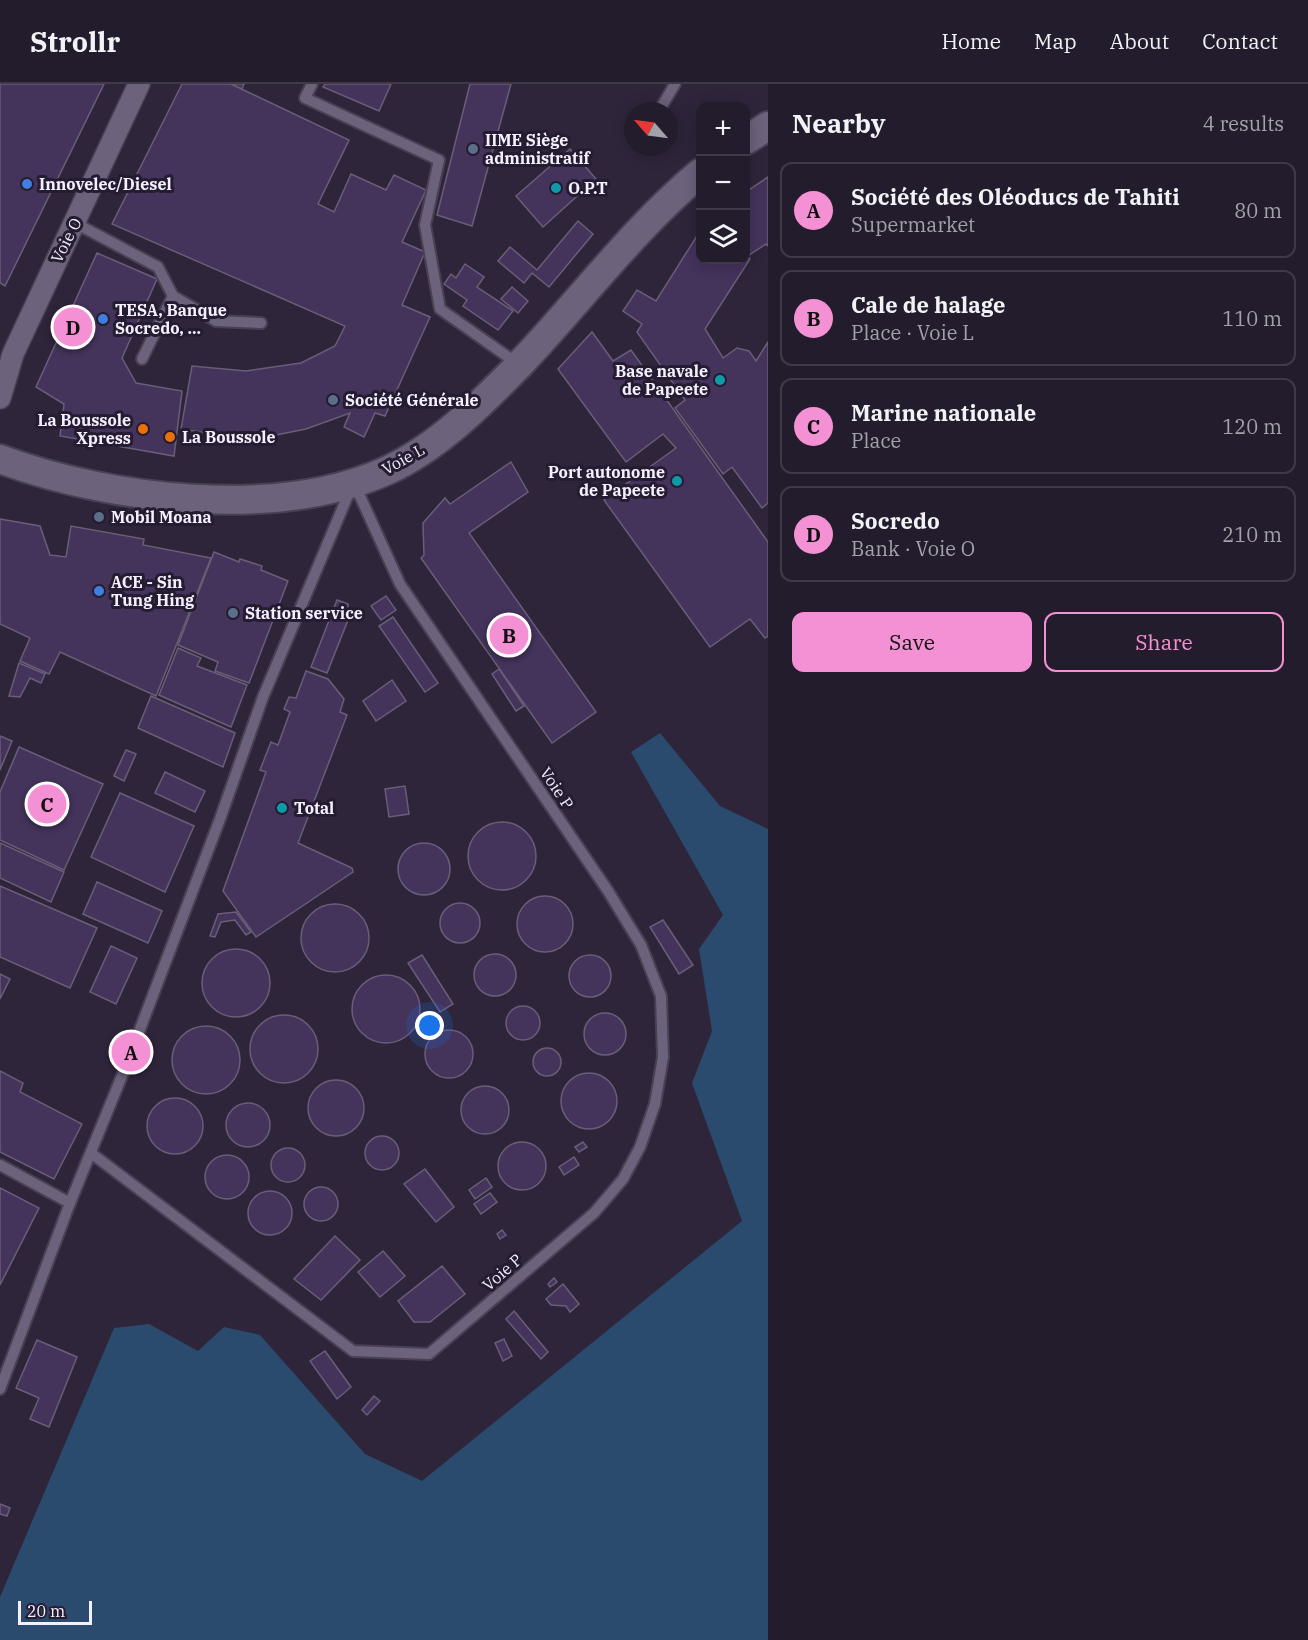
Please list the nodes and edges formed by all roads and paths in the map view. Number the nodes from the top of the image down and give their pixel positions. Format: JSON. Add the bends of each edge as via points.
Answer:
{"nodes":[{"id":1,"x":139,"y":84,"type":"edge"},
{"id":2,"x":312,"y":84,"type":"edge"},
{"id":3,"x":675,"y":84,"type":"edge"},
{"id":4,"x":664,"y":102,"type":"edge"},
{"id":5,"x":768,"y":126,"type":"edge"},
{"id":6,"x":750,"y":137,"type":"edge"},
{"id":7,"x":696,"y":177,"type":"edge"},
{"id":8,"x":75,"y":223,"type":"junction"},
{"id":9,"x":173,"y":296,"type":"junction"},
{"id":10,"x":261,"y":323,"type":"dead end"},
{"id":11,"x":142,"y":359,"type":"dead end"},
{"id":12,"x":519,"y":364,"type":"junction"},
{"id":13,"x":0,"y":398,"type":"edge"},
{"id":14,"x":0,"y":459,"type":"edge"},
{"id":15,"x":354,"y":482,"type":"junction"},
{"id":16,"x":91,"y":1153,"type":"junction"},
{"id":17,"x":0,"y":1165,"type":"edge"},
{"id":18,"x":70,"y":1203,"type":"junction"},
{"id":19,"x":0,"y":1389,"type":"edge"}],
"edges":[{"from":1,"to":8,"type":"street","name":"Voie O"},
{"from":2,"to":12,"type":"lane","via":[[305,98],[440,160],[425,225],[440,309]]},
{"from":3,"to":4,"type":"lane"},
{"from":5,"to":6,"type":"street"},
{"from":7,"to":12,"type":"street","name":"Voie L","via":[[640,231]]},
{"from":8,"to":9,"type":"lane","via":[[158,267]]},
{"from":8,"to":13,"type":"street","name":"Voie O","via":[[13,354]]},
{"from":9,"to":10,"type":"lane","via":[[216,321]]},
{"from":9,"to":11,"type":"lane"},
{"from":12,"to":15,"type":"street","name":"Voie L","via":[[421,451],[387,471]]},
{"from":14,"to":15,"type":"street","name":"Voie L","via":[[79,483],[163,497],[290,495]]},
{"from":15,"to":16,"type":"lane","via":[[263,697]]},
{"from":15,"to":16,"type":"lane","name":"Voie P","via":[[400,584],[551,805],[651,965],[661,996],[663,1025],[661,1071],[648,1127],[623,1179],[594,1213],[429,1354],[353,1351]]},
{"from":16,"to":18,"type":"lane"},
{"from":17,"to":18,"type":"lane"},
{"from":18,"to":19,"type":"lane"}]}
